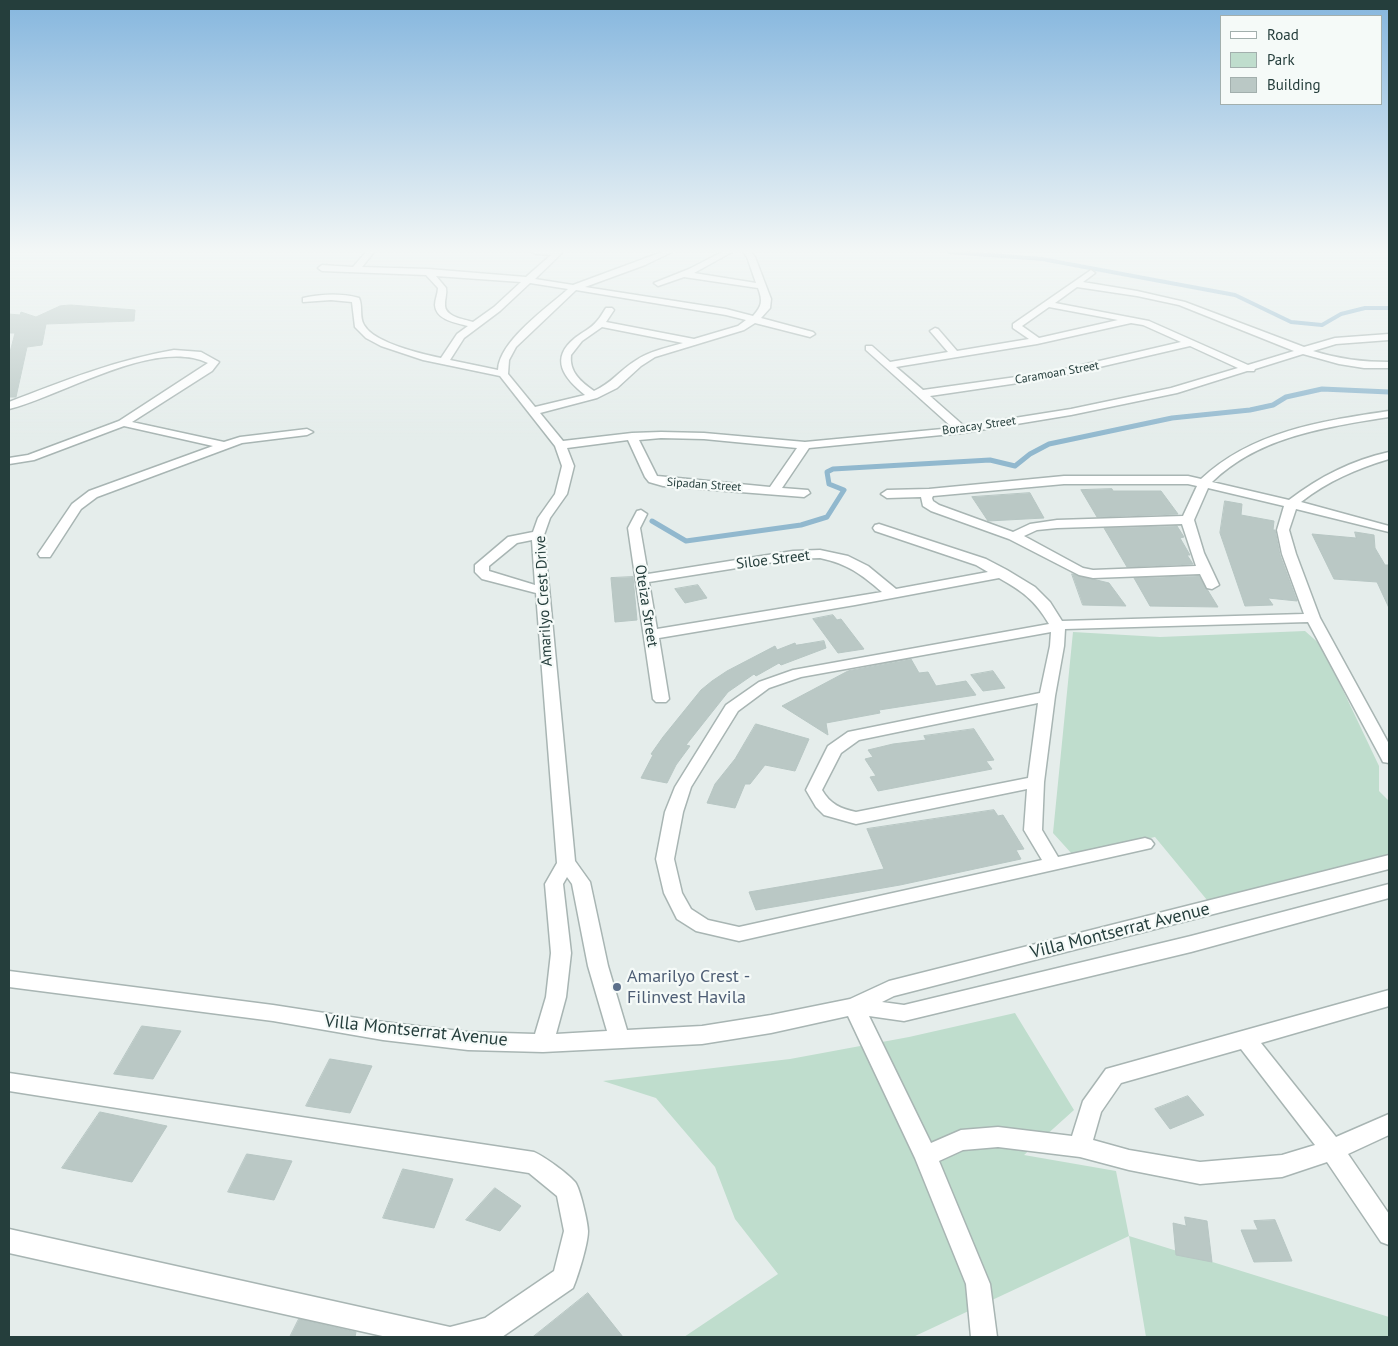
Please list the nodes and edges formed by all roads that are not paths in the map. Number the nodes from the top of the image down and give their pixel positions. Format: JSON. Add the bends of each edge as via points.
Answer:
{"nodes":[{"id":1,"x":358,"y":315,"type":"edge"},
{"id":2,"x":446,"y":315,"type":"edge"},
{"id":3,"x":489,"y":315,"type":"edge"},
{"id":4,"x":545,"y":315,"type":"edge"},
{"id":5,"x":606,"y":315,"type":"edge"},
{"id":6,"x":737,"y":315,"type":"edge"},
{"id":7,"x":759,"y":315,"type":"edge"},
{"id":8,"x":1032,"y":315,"type":"edge"},
{"id":9,"x":1105,"y":315,"type":"edge"},
{"id":10,"x":1214,"y":315,"type":"edge"},
{"id":11,"x":756,"y":318,"type":"junction"},
{"id":12,"x":1132,"y":320,"type":"junction"},
{"id":13,"x":601,"y":324,"type":"junction"},
{"id":14,"x":475,"y":325,"type":"junction"},
{"id":15,"x":935,"y":331,"type":"dead end"},
{"id":16,"x":810,"y":334,"type":"dead end"},
{"id":17,"x":1389,"y":338,"type":"edge"},
{"id":18,"x":1037,"y":341,"type":"junction"},
{"id":19,"x":691,"y":342,"type":"junction"},
{"id":20,"x":1190,"y":343,"type":"junction"},
{"id":21,"x":869,"y":348,"type":"dead end"},
{"id":22,"x":1303,"y":352,"type":"junction"},
{"id":23,"x":956,"y":355,"type":"junction"},
{"id":24,"x":444,"y":362,"type":"junction"},
{"id":25,"x":888,"y":365,"type":"junction"},
{"id":26,"x":1389,"y":365,"type":"edge"},
{"id":27,"x":1250,"y":368,"type":"junction"},
{"id":28,"x":503,"y":374,"type":"junction"},
{"id":29,"x":921,"y":394,"type":"junction"},
{"id":30,"x":592,"y":396,"type":"junction"},
{"id":31,"x":9,"y":406,"type":"edge"},
{"id":32,"x":533,"y":411,"type":"junction"},
{"id":33,"x":1389,"y":414,"type":"edge"},
{"id":34,"x":123,"y":423,"type":"junction"},
{"id":35,"x":962,"y":430,"type":"junction"},
{"id":36,"x":307,"y":432,"type":"dead end"},
{"id":37,"x":632,"y":436,"type":"junction"},
{"id":38,"x":560,"y":445,"type":"junction"},
{"id":39,"x":805,"y":445,"type":"junction"},
{"id":40,"x":227,"y":446,"type":"junction"},
{"id":41,"x":1389,"y":455,"type":"edge"},
{"id":42,"x":9,"y":461,"type":"edge"},
{"id":43,"x":1204,"y":482,"type":"junction"},
{"id":44,"x":774,"y":490,"type":"junction"},
{"id":45,"x":804,"y":493,"type":"dead end"},
{"id":46,"x":928,"y":493,"type":"junction"},
{"id":47,"x":887,"y":494,"type":"dead end"},
{"id":48,"x":1291,"y":504,"type":"junction"},
{"id":49,"x":641,"y":514,"type":"dead end"},
{"id":50,"x":1188,"y":520,"type":"junction"},
{"id":51,"x":879,"y":528,"type":"dead end"},
{"id":52,"x":1389,"y":531,"type":"edge"},
{"id":53,"x":538,"y":534,"type":"junction"},
{"id":54,"x":1014,"y":536,"type":"junction"},
{"id":55,"x":45,"y":554,"type":"dead end"},
{"id":56,"x":1203,"y":570,"type":"junction"},
{"id":57,"x":1002,"y":573,"type":"junction"},
{"id":58,"x":642,"y":579,"type":"junction"},
{"id":59,"x":1212,"y":585,"type":"dead end"},
{"id":60,"x":544,"y":591,"type":"junction"},
{"id":61,"x":893,"y":594,"type":"junction"},
{"id":62,"x":1313,"y":618,"type":"junction"},
{"id":63,"x":1058,"y":626,"type":"junction"},
{"id":64,"x":650,"y":635,"type":"junction"},
{"id":65,"x":1047,"y":696,"type":"junction"},
{"id":66,"x":661,"y":699,"type":"dead end"},
{"id":67,"x":1387,"y":753,"type":"edge"},
{"id":68,"x":1036,"y":782,"type":"junction"},
{"id":69,"x":1146,"y":844,"type":"dead end"},
{"id":70,"x":1389,"y":862,"type":"edge"},
{"id":71,"x":566,"y":863,"type":"junction"},
{"id":72,"x":1054,"y":865,"type":"junction"},
{"id":73,"x":1389,"y":891,"type":"edge"},
{"id":74,"x":9,"y":979,"type":"edge"},
{"id":75,"x":1389,"y":998,"type":"edge"},
{"id":76,"x":854,"y":1006,"type":"junction"},
{"id":77,"x":1245,"y":1038,"type":"junction"},
{"id":78,"x":620,"y":1040,"type":"junction"},
{"id":79,"x":543,"y":1043,"type":"junction"},
{"id":80,"x":9,"y":1082,"type":"edge"},
{"id":81,"x":1389,"y":1124,"type":"edge"},
{"id":82,"x":1080,"y":1147,"type":"junction"},
{"id":83,"x":1332,"y":1150,"type":"junction"},
{"id":84,"x":926,"y":1156,"type":"junction"},
{"id":85,"x":1389,"y":1234,"type":"edge"},
{"id":86,"x":9,"y":1241,"type":"edge"},
{"id":87,"x":443,"y":1337,"type":"edge"},
{"id":88,"x":457,"y":1337,"type":"edge"},
{"id":89,"x":984,"y":1337,"type":"edge"}],
"edges":[{"from":1,"to":24,"type":"street","via":[[360,326],[373,339]]},
{"from":2,"to":14,"type":"street"},
{"from":3,"to":14,"type":"street"},
{"from":4,"to":28,"type":"street","via":[[507,350],[502,362]]},
{"from":5,"to":13,"type":"street"},
{"from":6,"to":11,"type":"street"},
{"from":7,"to":11,"type":"street"},
{"from":8,"to":18,"type":"street","via":[[1016,326]]},
{"from":9,"to":12,"type":"street"},
{"from":10,"to":22,"type":"street"},
{"from":11,"to":16,"type":"street"},
{"from":11,"to":19,"type":"street","via":[[741,328]]},
{"from":12,"to":18,"type":"street"},
{"from":12,"to":20,"type":"street"},
{"from":13,"to":19,"type":"street"},
{"from":13,"to":30,"type":"street","via":[[568,349],[564,363],[569,373]]},
{"from":14,"to":24,"type":"street","via":[[460,336]]},
{"from":15,"to":23,"type":"street"},
{"from":17,"to":22,"type":"street","name":"Boracay Street","via":[[1335,341]]},
{"from":18,"to":23,"type":"street"},
{"from":19,"to":30,"type":"street","via":[[652,355],[613,386]]},
{"from":20,"to":27,"type":"street"},
{"from":20,"to":29,"type":"street","name":"Caramoan Street","via":[[1052,375]]},
{"from":21,"to":25,"type":"street"},
{"from":22,"to":26,"type":"street"},
{"from":22,"to":27,"type":"street","name":"Boracay Street"},
{"from":23,"to":25,"type":"street"},
{"from":24,"to":28,"type":"street"},
{"from":25,"to":29,"type":"street"},
{"from":27,"to":35,"type":"street","name":"Boracay Street","via":[[1173,391]]},
{"from":28,"to":32,"type":"street","name":"Amarilyo Crest Drive"},
{"from":29,"to":35,"type":"street"},
{"from":30,"to":32,"type":"street"},
{"from":31,"to":34,"type":"street","via":[[152,356],[181,352],[207,355],[214,362]]},
{"from":32,"to":38,"type":"street","name":"Amarilyo Crest Drive"},
{"from":33,"to":43,"type":"street","via":[[1338,422],[1275,439],[1233,459]]},
{"from":34,"to":40,"type":"street"},
{"from":34,"to":42,"type":"street","via":[[38,455]]},
{"from":35,"to":39,"type":"street","name":"Boracay Street"},
{"from":36,"to":40,"type":"street","via":[[257,437]]},
{"from":37,"to":38,"type":"street","name":"Boracay Street"},
{"from":37,"to":39,"type":"street","name":"Boracay Street","via":[[704,436]]},
{"from":37,"to":44,"type":"street","name":"Sipadan Street","via":[[653,479]]},
{"from":38,"to":53,"type":"street","name":"Amarilyo Crest Drive","via":[[568,466],[566,482]]},
{"from":39,"to":44,"type":"street"},
{"from":40,"to":55,"type":"street","via":[[93,494],[76,507]]},
{"from":41,"to":48,"type":"street","via":[[1353,466],[1317,484]]},
{"from":43,"to":46,"type":"street","via":[[1064,480]]},
{"from":43,"to":48,"type":"street"},
{"from":43,"to":50,"type":"street"},
{"from":44,"to":45,"type":"street","name":"Sipadan Street"},
{"from":46,"to":47,"type":"street"},
{"from":46,"to":54,"type":"street","via":[[927,503],[935,508]]},
{"from":48,"to":52,"type":"street"},
{"from":48,"to":62,"type":"street","via":[[1283,530]]},
{"from":49,"to":58,"type":"street","name":"Oteiza Street","via":[[634,528]]},
{"from":50,"to":54,"type":"street","via":[[1057,524],[1034,527]]},
{"from":50,"to":56,"type":"street"},
{"from":51,"to":57,"type":"street","via":[[981,562]]},
{"from":53,"to":60,"type":"street","name":"Amarilyo Crest Drive"},
{"from":53,"to":60,"type":"street","via":[[513,540],[482,565],[482,572]]},
{"from":54,"to":56,"type":"street","via":[[1079,571],[1093,574]]},
{"from":56,"to":59,"type":"street"},
{"from":57,"to":61,"type":"street"},
{"from":57,"to":63,"type":"street","via":[[1030,590],[1045,605]]},
{"from":58,"to":61,"type":"street","name":"Siloe Street","via":[[793,555],[820,554],[843,559],[863,569]]},
{"from":58,"to":64,"type":"street","name":"Oteiza Street"},
{"from":60,"to":71,"type":"street","name":"Amarilyo Crest Drive"},
{"from":61,"to":64,"type":"street"},
{"from":62,"to":63,"type":"street"},
{"from":62,"to":67,"type":"street"},
{"from":63,"to":65,"type":"street"},
{"from":63,"to":72,"type":"street","via":[[798,673],[764,685],[732,708],[683,786],[674,812],[665,859],[673,893],[684,914],[702,926],[739,934]]},
{"from":64,"to":66,"type":"street","name":"Oteiza Street"},
{"from":65,"to":68,"type":"street"},
{"from":65,"to":68,"type":"street","via":[[854,736],[834,750],[814,790],[820,804],[835,814],[856,818]]},
{"from":68,"to":72,"type":"street","via":[[1033,830]]},
{"from":69,"to":72,"type":"street"},
{"from":70,"to":76,"type":"street","name":"Villa Montserrat Avenue","via":[[889,988]]},
{"from":71,"to":78,"type":"street","via":[[583,888],[598,966]]},
{"from":71,"to":79,"type":"street","via":[[554,884],[561,954],[556,997]]},
{"from":73,"to":76,"type":"street","name":"Villa Montserrat Avenue","via":[[1191,944],[904,1014]]},
{"from":74,"to":79,"type":"street","name":"Villa Montserrat Avenue","via":[[274,1013],[383,1031],[468,1041]]},
{"from":75,"to":77,"type":"street"},
{"from":76,"to":78,"type":"street","name":"Villa Montserrat Avenue","via":[[702,1035]]},
{"from":76,"to":84,"type":"street"},
{"from":77,"to":82,"type":"street","via":[[1114,1076],[1091,1108]]},
{"from":77,"to":83,"type":"street"},
{"from":78,"to":79,"type":"street","name":"Villa Montserrat Avenue"},
{"from":80,"to":88,"type":"street","via":[[534,1163],[567,1190],[576,1231],[564,1280],[490,1330]]},
{"from":81,"to":83,"type":"street"},
{"from":82,"to":83,"type":"street","via":[[1200,1173],[1282,1166]]},
{"from":82,"to":84,"type":"street","via":[[998,1137],[961,1140]]},
{"from":83,"to":85,"type":"street"},
{"from":84,"to":89,"type":"street","via":[[978,1284]]},
{"from":86,"to":87,"type":"street"}]}
